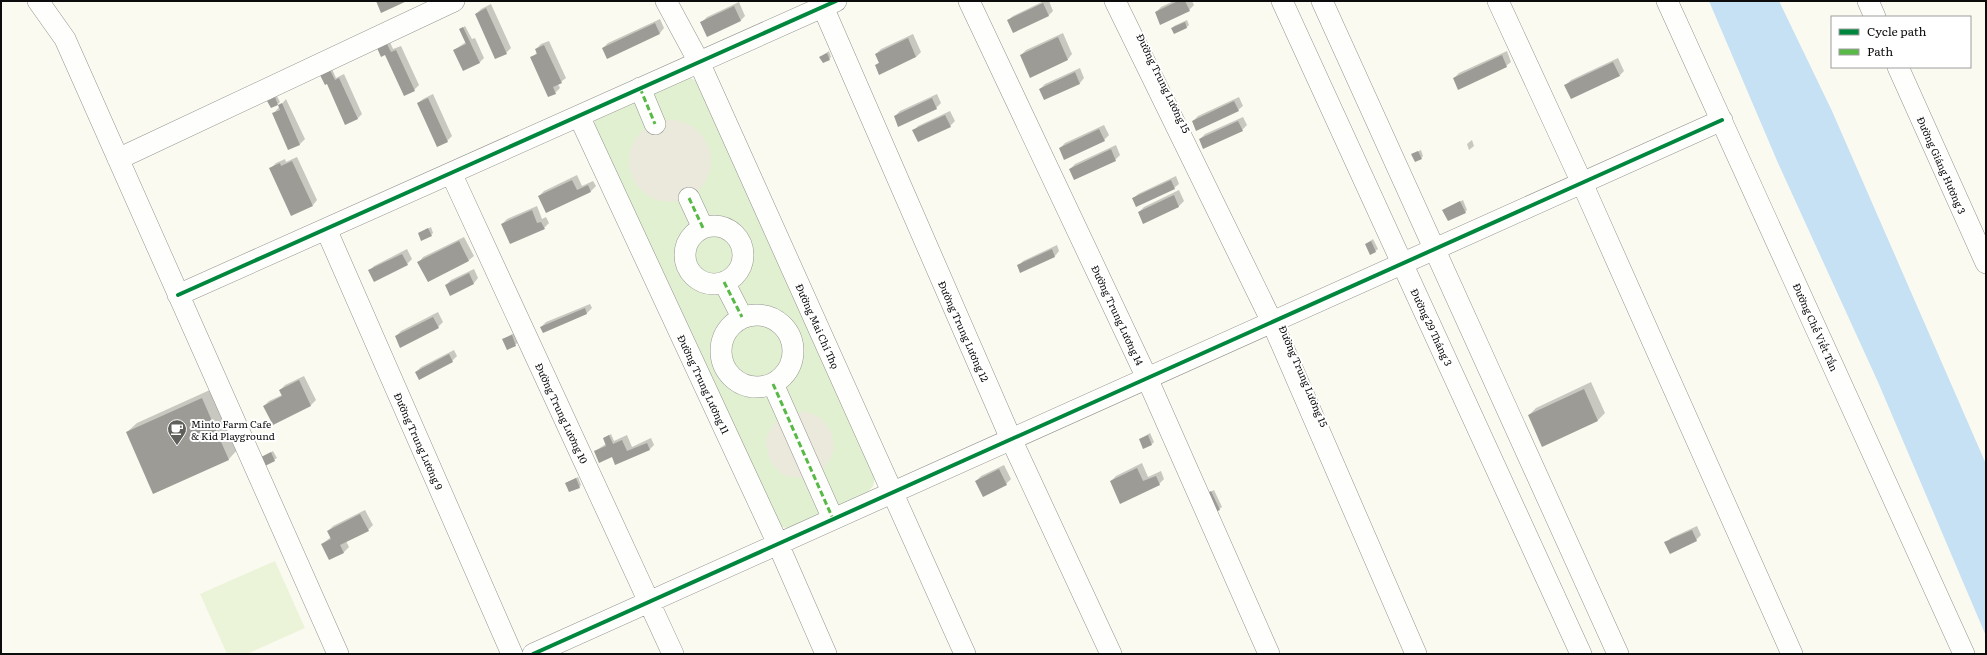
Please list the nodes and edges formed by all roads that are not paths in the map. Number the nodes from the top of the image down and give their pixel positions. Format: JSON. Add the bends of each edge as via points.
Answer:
{"nodes":[{"id":1,"x":38,"y":1,"type":"edge"},
{"id":2,"x":454,"y":1,"type":"edge"},
{"id":3,"x":666,"y":1,"type":"edge"},
{"id":4,"x":969,"y":1,"type":"edge"},
{"id":5,"x":1115,"y":1,"type":"edge"},
{"id":6,"x":1282,"y":1,"type":"edge"},
{"id":7,"x":1322,"y":1,"type":"edge"},
{"id":8,"x":1498,"y":1,"type":"edge"},
{"id":9,"x":1668,"y":1,"type":"edge"},
{"id":10,"x":1868,"y":1,"type":"edge"},
{"id":11,"x":829,"y":4,"type":"edge"},
{"id":12,"x":1876,"y":16,"type":"edge"},
{"id":13,"x":699,"y":62,"type":"junction"},
{"id":14,"x":1898,"y":68,"type":"edge"},
{"id":15,"x":640,"y":88,"type":"junction"},
{"id":16,"x":579,"y":116,"type":"junction"},
{"id":17,"x":1722,"y":120,"type":"junction"},
{"id":18,"x":655,"y":124,"type":"dead end"},
{"id":19,"x":118,"y":159,"type":"junction"},
{"id":20,"x":451,"y":173,"type":"junction"},
{"id":21,"x":1582,"y":183,"type":"junction"},
{"id":22,"x":689,"y":198,"type":"dead end"},
{"id":23,"x":703,"y":228,"type":"junction"},
{"id":24,"x":326,"y":229,"type":"junction"},
{"id":25,"x":1434,"y":249,"type":"junction"},
{"id":26,"x":1402,"y":263,"type":"junction"},
{"id":27,"x":1986,"y":263,"type":"edge"},
{"id":28,"x":724,"y":282,"type":"junction"},
{"id":29,"x":178,"y":295,"type":"junction"},
{"id":30,"x":742,"y":317,"type":"junction"},
{"id":31,"x":1272,"y":322,"type":"junction"},
{"id":32,"x":1147,"y":378,"type":"junction"},
{"id":33,"x":773,"y":384,"type":"junction"},
{"id":34,"x":1011,"y":439,"type":"junction"},
{"id":35,"x":893,"y":492,"type":"junction"},
{"id":36,"x":833,"y":519,"type":"junction"},
{"id":37,"x":778,"y":544,"type":"junction"},
{"id":38,"x":649,"y":602,"type":"junction"},
{"id":39,"x":338,"y":654,"type":"edge"},
{"id":40,"x":512,"y":654,"type":"edge"},
{"id":41,"x":533,"y":654,"type":"edge"},
{"id":42,"x":673,"y":654,"type":"edge"},
{"id":43,"x":826,"y":654,"type":"edge"},
{"id":44,"x":965,"y":654,"type":"edge"},
{"id":45,"x":1110,"y":654,"type":"edge"},
{"id":46,"x":1269,"y":654,"type":"edge"},
{"id":47,"x":1416,"y":654,"type":"edge"},
{"id":48,"x":1581,"y":654,"type":"edge"},
{"id":49,"x":1618,"y":654,"type":"edge"},
{"id":50,"x":1792,"y":654,"type":"edge"},
{"id":51,"x":1964,"y":654,"type":"edge"}],
"edges":[{"from":1,"to":19,"type":"street","via":[[65,40]]},
{"from":2,"to":19,"type":"street"},
{"from":3,"to":13,"type":"street","name":"Đường Mai Chí Thọ"},
{"from":4,"to":32,"type":"street","name":"Đường Trung Lương 14"},
{"from":5,"to":31,"type":"street","name":"Đường Trung Lương 15"},
{"from":6,"to":26,"type":"street","name":"Đường 29 Tháng 3"},
{"from":7,"to":25,"type":"street"},
{"from":8,"to":21,"type":"street"},
{"from":9,"to":17,"type":"street","name":"Đường Chế Viết Tấn"},
{"from":10,"to":12,"type":"street"},
{"from":11,"to":13,"type":"street"},
{"from":11,"to":34,"type":"street","name":"Đường Trung Lương 12"},
{"from":13,"to":15,"type":"street"},
{"from":13,"to":35,"type":"street","name":"Đường Mai Chí Thọ"},
{"from":14,"to":27,"type":"street","name":"Đường Giáng Hương 3"},
{"from":15,"to":16,"type":"street"},
{"from":15,"to":18,"type":"street"},
{"from":16,"to":20,"type":"street"},
{"from":16,"to":37,"type":"street","name":"Đường Trung Lương 11"},
{"from":17,"to":21,"type":"street"},
{"from":17,"to":51,"type":"street","name":"Đường Chế Viết Tấn"},
{"from":19,"to":29,"type":"street"},
{"from":20,"to":24,"type":"street"},
{"from":20,"to":38,"type":"street","name":"Đường Trung Lương 10"},
{"from":21,"to":25,"type":"street"},
{"from":21,"to":50,"type":"street"},
{"from":22,"to":23,"type":"street"},
{"from":23,"to":28,"type":"street","via":[[693,235],[687,245],[685,257],[688,269],[701,281],[713,284]]},
{"from":23,"to":28,"type":"street","via":[[715,226],[727,229],[739,242],[743,253],[741,265],[734,275]]},
{"from":24,"to":29,"type":"street"},
{"from":24,"to":40,"type":"street","name":"Đường Trung Lương 9"},
{"from":25,"to":26,"type":"street"},
{"from":25,"to":49,"type":"street"},
{"from":26,"to":31,"type":"street"},
{"from":26,"to":48,"type":"street","name":"Đường 29 Tháng 3"},
{"from":28,"to":30,"type":"street"},
{"from":29,"to":39,"type":"street"},
{"from":30,"to":33,"type":"street","via":[[763,314],[773,317],[788,331],[792,341],[792,362],[787,371]]},
{"from":30,"to":33,"type":"street","via":[[733,322],[722,340],[720,350],[726,370],[741,384],[751,387]]},
{"from":31,"to":32,"type":"street"},
{"from":31,"to":47,"type":"street","name":"Đường Trung Lương 15"},
{"from":32,"to":34,"type":"street"},
{"from":32,"to":46,"type":"street","name":"Đường Trung Lương 14"},
{"from":33,"to":36,"type":"street"},
{"from":34,"to":35,"type":"street"},
{"from":34,"to":45,"type":"street","name":"Đường Trung Lương 12"},
{"from":35,"to":36,"type":"street"},
{"from":35,"to":44,"type":"street","name":"Đường Mai Chí Thọ"},
{"from":36,"to":37,"type":"street"},
{"from":37,"to":38,"type":"street"},
{"from":37,"to":43,"type":"street","name":"Đường Trung Lương 11"},
{"from":38,"to":41,"type":"street"},
{"from":38,"to":42,"type":"street","name":"Đường Trung Lương 10"}]}
